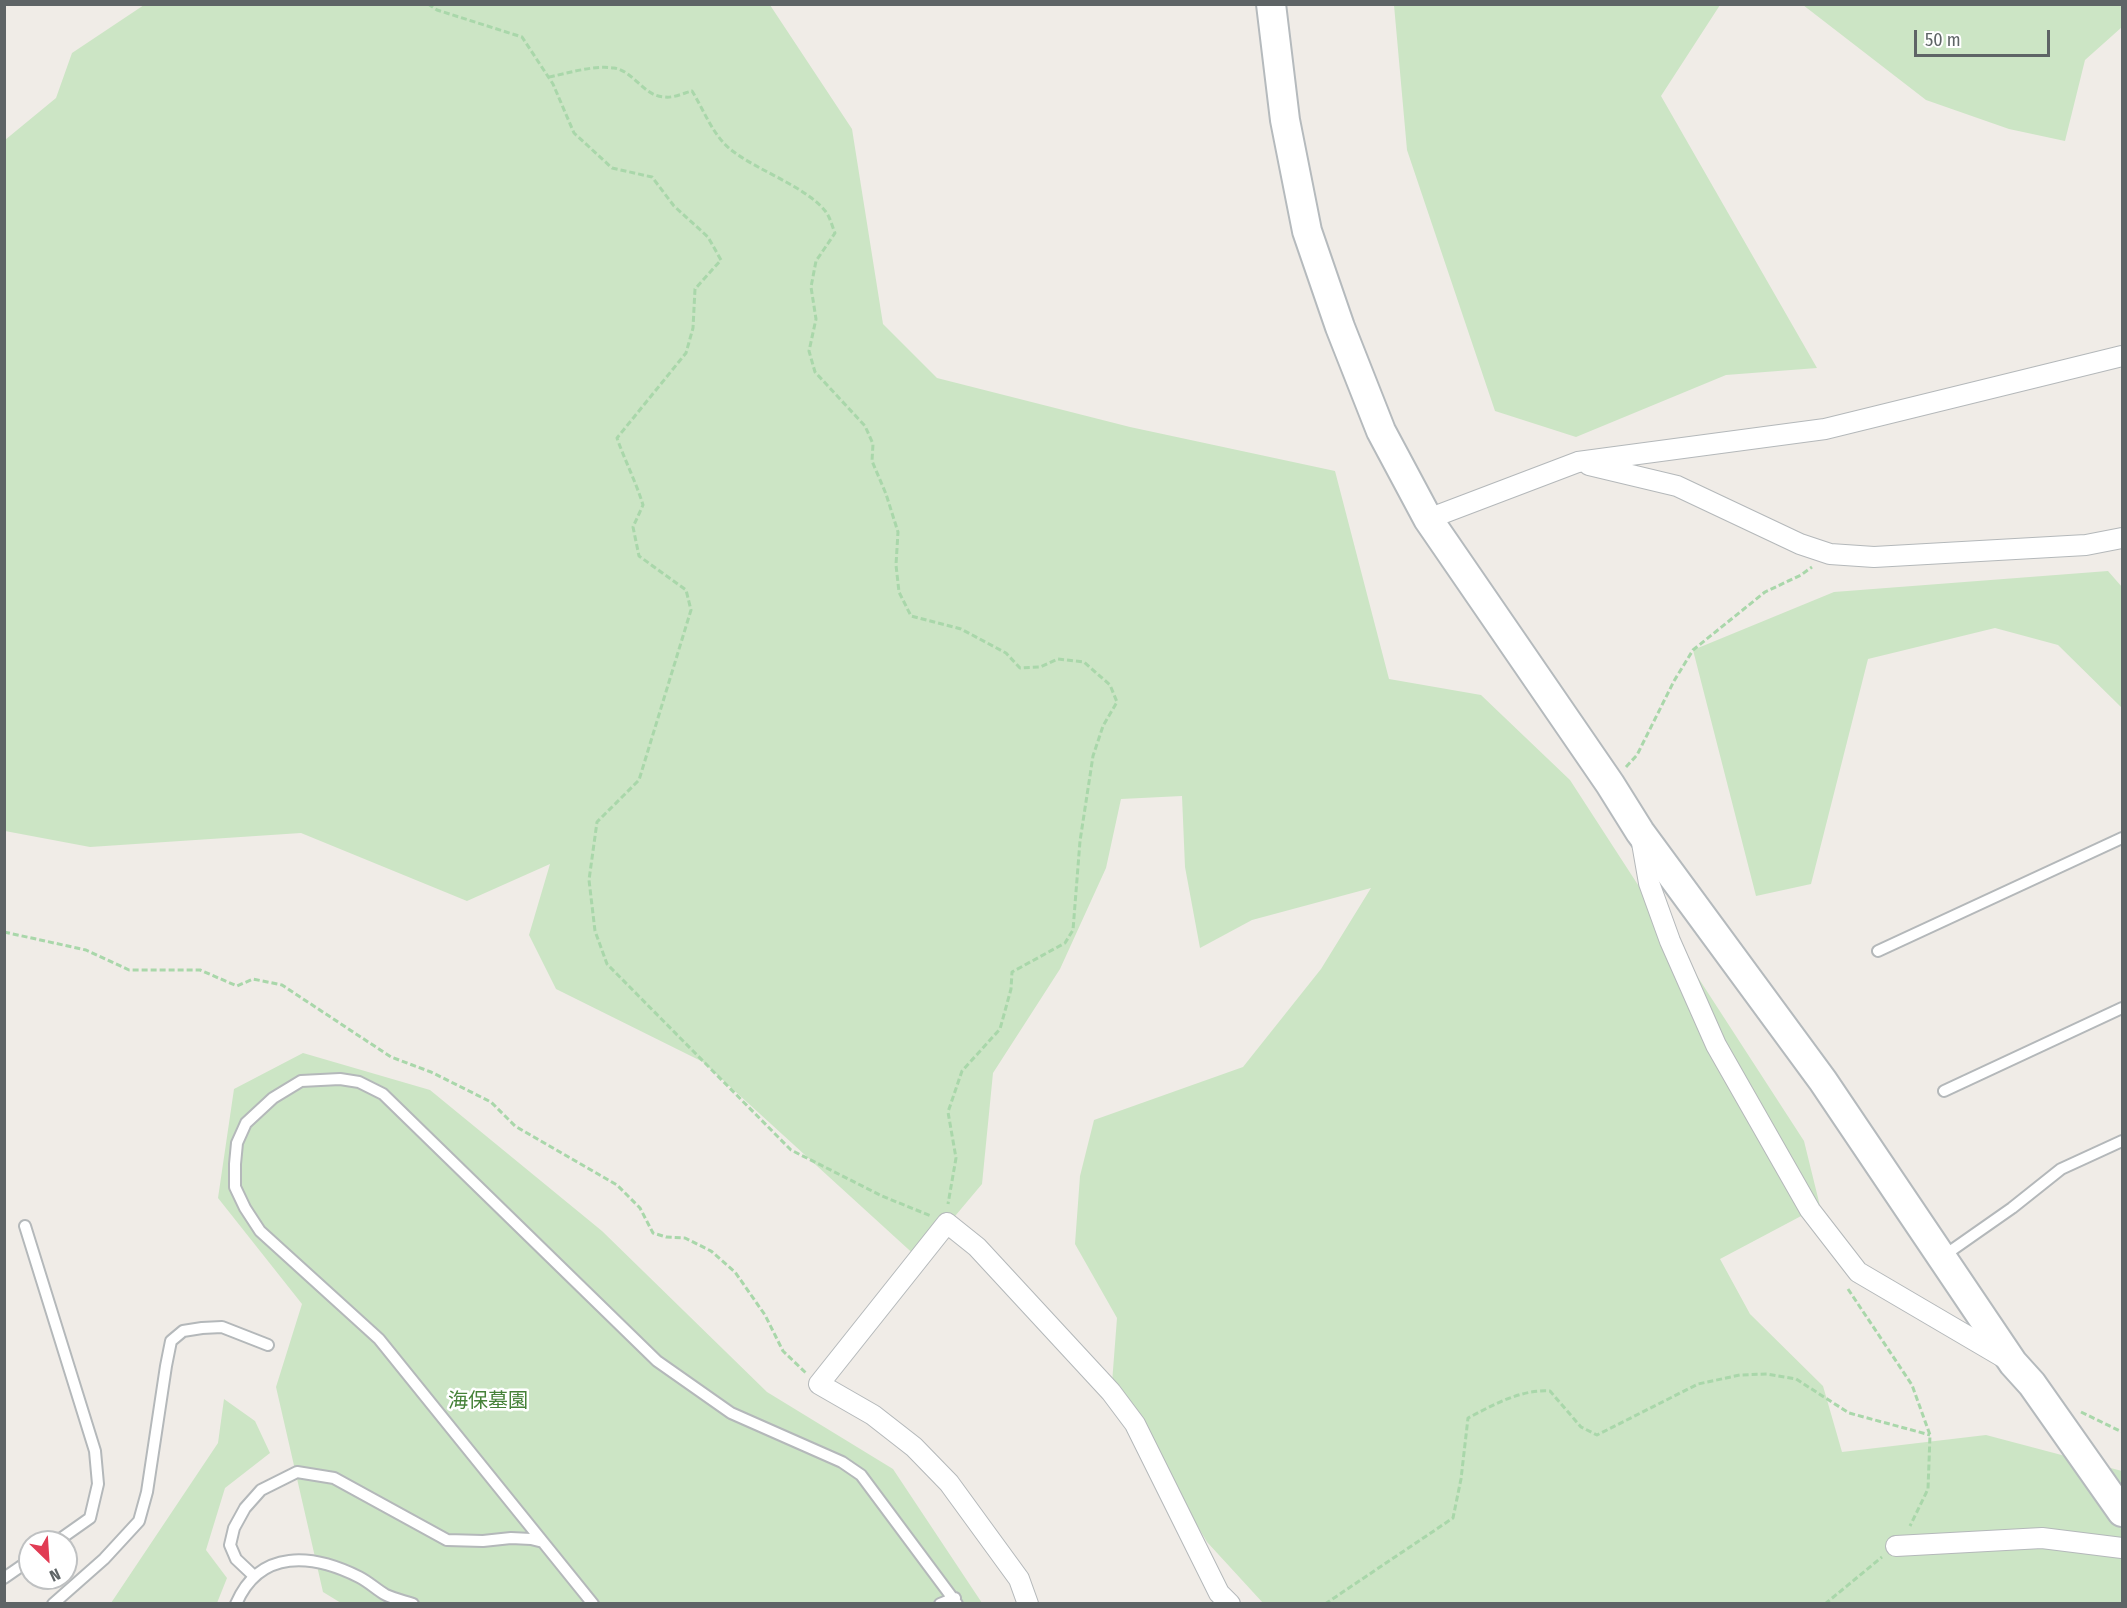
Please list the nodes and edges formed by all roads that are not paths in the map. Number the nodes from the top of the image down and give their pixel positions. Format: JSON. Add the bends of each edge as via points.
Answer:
{"nodes":[{"id":1,"x":1271,"y":4,"type":"edge"},
{"id":2,"x":2122,"y":356,"type":"edge"},
{"id":3,"x":1578,"y":462,"type":"junction"},
{"id":4,"x":1428,"y":519,"type":"junction"},
{"id":5,"x":2122,"y":538,"type":"edge"},
{"id":6,"x":1640,"y":832,"type":"junction"},
{"id":7,"x":2122,"y":838,"type":"edge"},
{"id":8,"x":1878,"y":951,"type":"dead end"},
{"id":9,"x":2122,"y":1008,"type":"edge"},
{"id":10,"x":1944,"y":1091,"type":"dead end"},
{"id":11,"x":2122,"y":1141,"type":"edge"},
{"id":12,"x":25,"y":1226,"type":"dead end"},
{"id":13,"x":1942,"y":1257,"type":"junction"},
{"id":14,"x":268,"y":1345,"type":"dead end"},
{"id":15,"x":2013,"y":1363,"type":"junction"},
{"id":16,"x":2122,"y":1512,"type":"edge"},
{"id":17,"x":73,"y":1530,"type":"edge"},
{"id":18,"x":543,"y":1542,"type":"junction"},
{"id":19,"x":1896,"y":1546,"type":"road end"},
{"id":20,"x":2122,"y":1548,"type":"edge"},
{"id":21,"x":18,"y":1568,"type":"edge"},
{"id":22,"x":254,"y":1576,"type":"junction"},
{"id":23,"x":4,"y":1578,"type":"edge"},
{"id":24,"x":956,"y":1601,"type":"edge"},
{"id":25,"x":53,"y":1604,"type":"edge"},
{"id":26,"x":236,"y":1604,"type":"edge"},
{"id":27,"x":413,"y":1604,"type":"edge"},
{"id":28,"x":593,"y":1604,"type":"edge"},
{"id":29,"x":940,"y":1604,"type":"edge"},
{"id":30,"x":1028,"y":1604,"type":"edge"},
{"id":31,"x":1230,"y":1604,"type":"edge"}],
"edges":[{"from":1,"to":4,"type":"street","via":[[1285,120],[1307,231],[1381,431]]},
{"from":2,"to":3,"type":"street","via":[[1825,429]]},
{"from":3,"to":4,"type":"street"},
{"from":3,"to":5,"type":"street","via":[[1677,486],[1800,544],[1830,554],[1874,556],[2086,545]]},
{"from":4,"to":6,"type":"street"},
{"from":6,"to":13,"type":"street","via":[[1823,1081]]},
{"from":6,"to":15,"type":"street","via":[[1652,892],[1716,1045],[1810,1210],[1858,1272]]},
{"from":7,"to":8,"type":"lane"},
{"from":9,"to":10,"type":"lane"},
{"from":11,"to":13,"type":"lane","via":[[2061,1169]]},
{"from":12,"to":17,"type":"lane","via":[[95,1450],[98,1484],[90,1518]]},
{"from":13,"to":15,"type":"street"},
{"from":14,"to":25,"type":"lane","via":[[222,1327],[183,1331],[171,1341],[139,1521],[104,1559]]},
{"from":15,"to":16,"type":"street"},
{"from":18,"to":22,"type":"lane","via":[[511,1538],[447,1540],[334,1478],[297,1473],[261,1491],[234,1528],[230,1545],[236,1559]]},
{"from":18,"to":24,"type":"lane","via":[[379,1340],[260,1230],[245,1208],[235,1187],[237,1143],[246,1123],[273,1098],[302,1081],[359,1082],[383,1094],[657,1361],[732,1413],[842,1462],[861,1475]]},
{"from":18,"to":28,"type":"lane"},
{"from":19,"to":20,"type":"street","via":[[2042,1538]]},
{"from":21,"to":23,"type":"lane"},
{"from":22,"to":26,"type":"lane"},
{"from":22,"to":27,"type":"lane","via":[[275,1563],[301,1559],[326,1563],[386,1595]]},
{"from":24,"to":29,"type":"lane"},
{"from":30,"to":31,"type":"street","via":[[1019,1580],[949,1483],[914,1447],[873,1415],[819,1384],[947,1223],[978,1247],[1111,1392],[1135,1424],[1219,1593]]}]}
